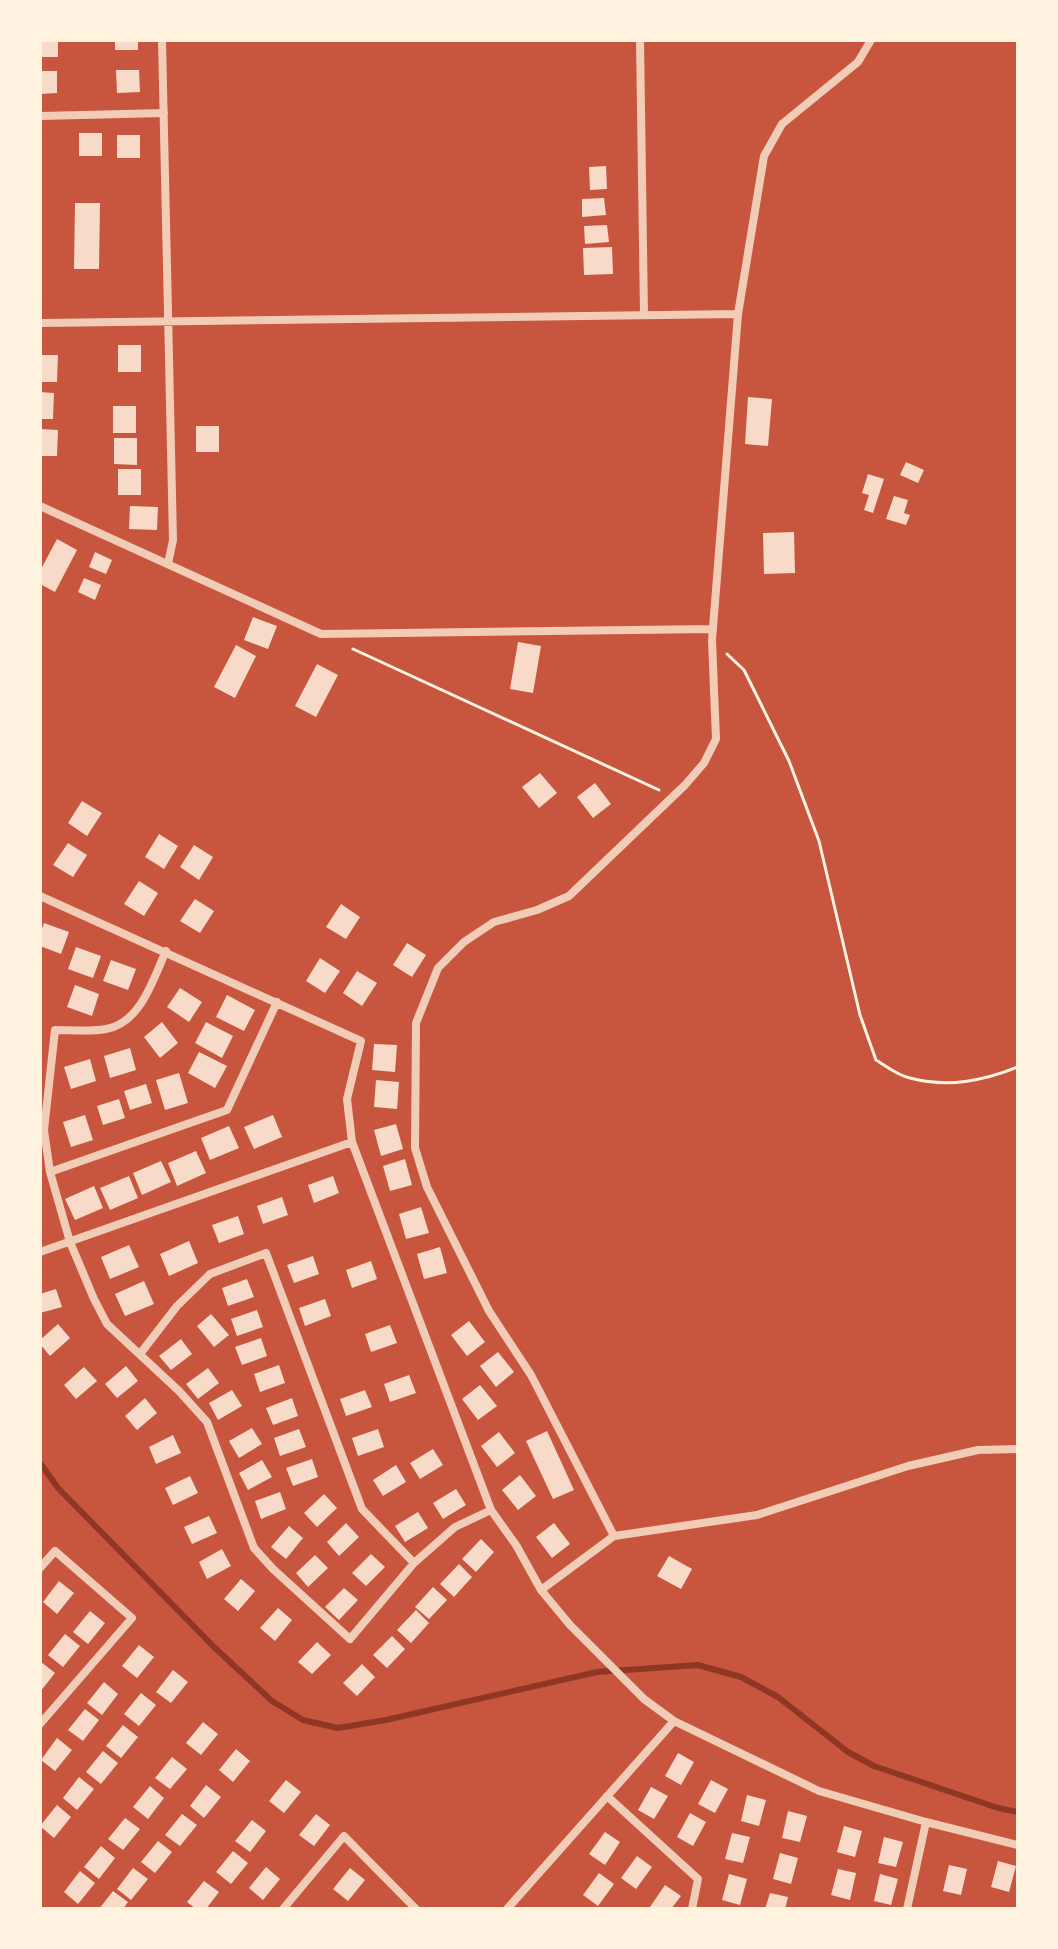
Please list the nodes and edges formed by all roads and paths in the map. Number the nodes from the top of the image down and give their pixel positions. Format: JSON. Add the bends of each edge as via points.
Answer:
{"nodes":[{"id":1,"x":162,"y":40,"type":"edge"},
{"id":2,"x":640,"y":40,"type":"edge"},
{"id":3,"x":871,"y":40,"type":"edge"},
{"id":4,"x":164,"y":113,"type":"junction"},
{"id":5,"x":40,"y":116,"type":"edge"},
{"id":6,"x":738,"y":314,"type":"junction"},
{"id":7,"x":644,"y":315,"type":"junction"},
{"id":8,"x":169,"y":322,"type":"junction"},
{"id":9,"x":40,"y":323,"type":"edge"},
{"id":10,"x":40,"y":506,"type":"edge"},
{"id":11,"x":168,"y":564,"type":"junction"},
{"id":12,"x":713,"y":629,"type":"junction"},
{"id":13,"x":712,"y":640,"type":"junction"},
{"id":14,"x":349,"y":647,"type":"dead end"},
{"id":15,"x":673,"y":796,"type":"junction"},
{"id":16,"x":40,"y":896,"type":"edge"},
{"id":17,"x":166,"y":951,"type":"junction"},
{"id":18,"x":277,"y":1002,"type":"junction"},
{"id":19,"x":1018,"y":1067,"type":"edge"},
{"id":20,"x":352,"y":1142,"type":"junction"},
{"id":21,"x":50,"y":1172,"type":"junction"},
{"id":22,"x":70,"y":1242,"type":"junction"},
{"id":23,"x":40,"y":1252,"type":"edge"},
{"id":24,"x":140,"y":1354,"type":"junction"},
{"id":25,"x":1018,"y":1449,"type":"edge"},
{"id":26,"x":491,"y":1510,"type":"junction"},
{"id":27,"x":614,"y":1536,"type":"junction"},
{"id":28,"x":414,"y":1563,"type":"junction"},
{"id":29,"x":40,"y":1568,"type":"edge"},
{"id":30,"x":541,"y":1590,"type":"junction"},
{"id":31,"x":674,"y":1721,"type":"junction"},
{"id":32,"x":40,"y":1724,"type":"edge"},
{"id":33,"x":607,"y":1796,"type":"junction"},
{"id":34,"x":926,"y":1822,"type":"junction"},
{"id":35,"x":1018,"y":1845,"type":"edge"},
{"id":36,"x":283,"y":1909,"type":"edge"},
{"id":37,"x":416,"y":1909,"type":"edge"},
{"id":38,"x":507,"y":1909,"type":"edge"},
{"id":39,"x":692,"y":1909,"type":"edge"},
{"id":40,"x":907,"y":1909,"type":"edge"}],
"edges":[{"from":1,"to":4,"type":"street"},
{"from":2,"to":7,"type":"street"},
{"from":3,"to":6,"type":"street","via":[[858,62],[782,124],[764,156]]},
{"from":4,"to":5,"type":"street"},
{"from":4,"to":8,"type":"street"},
{"from":6,"to":7,"type":"street"},
{"from":6,"to":12,"type":"street"},
{"from":7,"to":8,"type":"street"},
{"from":8,"to":9,"type":"street"},
{"from":8,"to":11,"type":"street","via":[[173,540]]},
{"from":10,"to":11,"type":"street"},
{"from":11,"to":12,"type":"street","via":[[321,634]]},
{"from":12,"to":13,"type":"street"},
{"from":13,"to":15,"type":"street","via":[[716,739],[704,763]]},
{"from":13,"to":19,"type":"path","via":[[744,670],[789,761],[819,841],[860,1015],[876,1060],[908,1078],[944,1083],[983,1081]]},
{"from":14,"to":15,"type":"path"},
{"from":15,"to":27,"type":"street","via":[[569,896],[494,922],[464,942],[438,968],[416,1023],[415,1148],[427,1187]]},
{"from":16,"to":17,"type":"street"},
{"from":17,"to":18,"type":"street"},
{"from":17,"to":21,"type":"street","via":[[141,1004],[124,1024],[105,1030],[55,1030],[44,1130]]},
{"from":18,"to":20,"type":"street","via":[[361,1041],[347,1099]]},
{"from":18,"to":21,"type":"street","via":[[227,1110]]},
{"from":20,"to":22,"type":"street"},
{"from":20,"to":26,"type":"street"},
{"from":21,"to":22,"type":"street"},
{"from":22,"to":23,"type":"street"},
{"from":22,"to":24,"type":"street","via":[[107,1324]]},
{"from":24,"to":28,"type":"street","via":[[207,1422],[254,1548],[350,1639]]},
{"from":24,"to":28,"type":"street","via":[[210,1274],[266,1253],[362,1509]]},
{"from":25,"to":27,"type":"street","via":[[978,1450],[908,1466],[757,1515]]},
{"from":26,"to":28,"type":"street","via":[[455,1527]]},
{"from":26,"to":30,"type":"street"},
{"from":27,"to":30,"type":"street"},
{"from":29,"to":32,"type":"street","via":[[55,1551],[132,1618]]},
{"from":30,"to":31,"type":"street","via":[[644,1699]]},
{"from":31,"to":33,"type":"street"},
{"from":31,"to":34,"type":"street","via":[[819,1791]]},
{"from":33,"to":38,"type":"street"},
{"from":33,"to":39,"type":"street","via":[[698,1879]]},
{"from":34,"to":35,"type":"street"},
{"from":34,"to":40,"type":"street"},
{"from":36,"to":37,"type":"street","via":[[344,1836]]}]}
